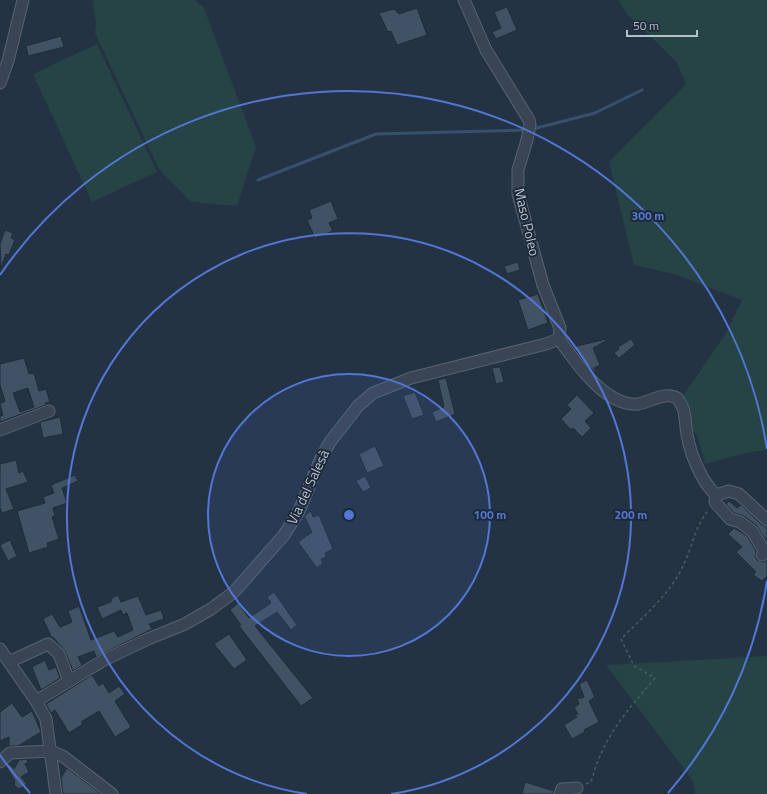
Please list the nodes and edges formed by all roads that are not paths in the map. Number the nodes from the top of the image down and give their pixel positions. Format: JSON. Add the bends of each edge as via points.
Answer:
{"nodes":[{"id":1,"x":23,"y":0,"type":"edge"},
{"id":2,"x":464,"y":0,"type":"edge"},
{"id":3,"x":0,"y":82,"type":"edge"},
{"id":4,"x":558,"y":339,"type":"junction"},
{"id":5,"x":50,"y":411,"type":"dead end"},
{"id":6,"x":0,"y":430,"type":"edge"},
{"id":7,"x":716,"y":498,"type":"junction"},
{"id":8,"x":767,"y":520,"type":"edge"},
{"id":9,"x":762,"y":555,"type":"dead end"},
{"id":10,"x":0,"y":649,"type":"edge"},
{"id":11,"x":9,"y":662,"type":"junction"},
{"id":12,"x":69,"y":681,"type":"junction"},
{"id":13,"x":36,"y":702,"type":"junction"},
{"id":14,"x":51,"y":751,"type":"junction"},
{"id":15,"x":0,"y":762,"type":"edge"},
{"id":16,"x":577,"y":788,"type":"road end"},
{"id":17,"x":56,"y":794,"type":"edge"},
{"id":18,"x":112,"y":794,"type":"edge"},
{"id":19,"x":560,"y":794,"type":"edge"}],
"edges":[{"from":1,"to":3,"type":"street","via":[[8,61]]},
{"from":2,"to":4,"type":"street","name":"Maso Poleo","via":[[486,50],[529,120],[529,131],[518,170],[518,194],[543,285],[560,328]]},
{"from":4,"to":7,"type":"street","via":[[593,383],[615,398],[638,404],[668,395],[677,398],[685,411],[693,456],[706,486]]},
{"from":4,"to":12,"type":"street","name":"Via del Salesà","via":[[411,378],[373,393],[358,406],[330,442],[299,511],[287,531],[234,592],[185,624],[118,652]]},
{"from":5,"to":6,"type":"street"},
{"from":7,"to":8,"type":"street","via":[[729,491],[739,494]]},
{"from":7,"to":9,"type":"street","via":[[730,519],[740,522],[752,531],[765,552]]},
{"from":10,"to":11,"type":"street"},
{"from":11,"to":12,"type":"street","via":[[48,644],[59,654]]},
{"from":11,"to":13,"type":"street"},
{"from":12,"to":13,"type":"street","name":"Via del Salesà"},
{"from":13,"to":14,"type":"street","via":[[46,719]]},
{"from":14,"to":15,"type":"street","via":[[10,753]]},
{"from":14,"to":17,"type":"street"},
{"from":14,"to":18,"type":"street","via":[[64,757]]},
{"from":16,"to":19,"type":"street","via":[[562,789]]}]}
